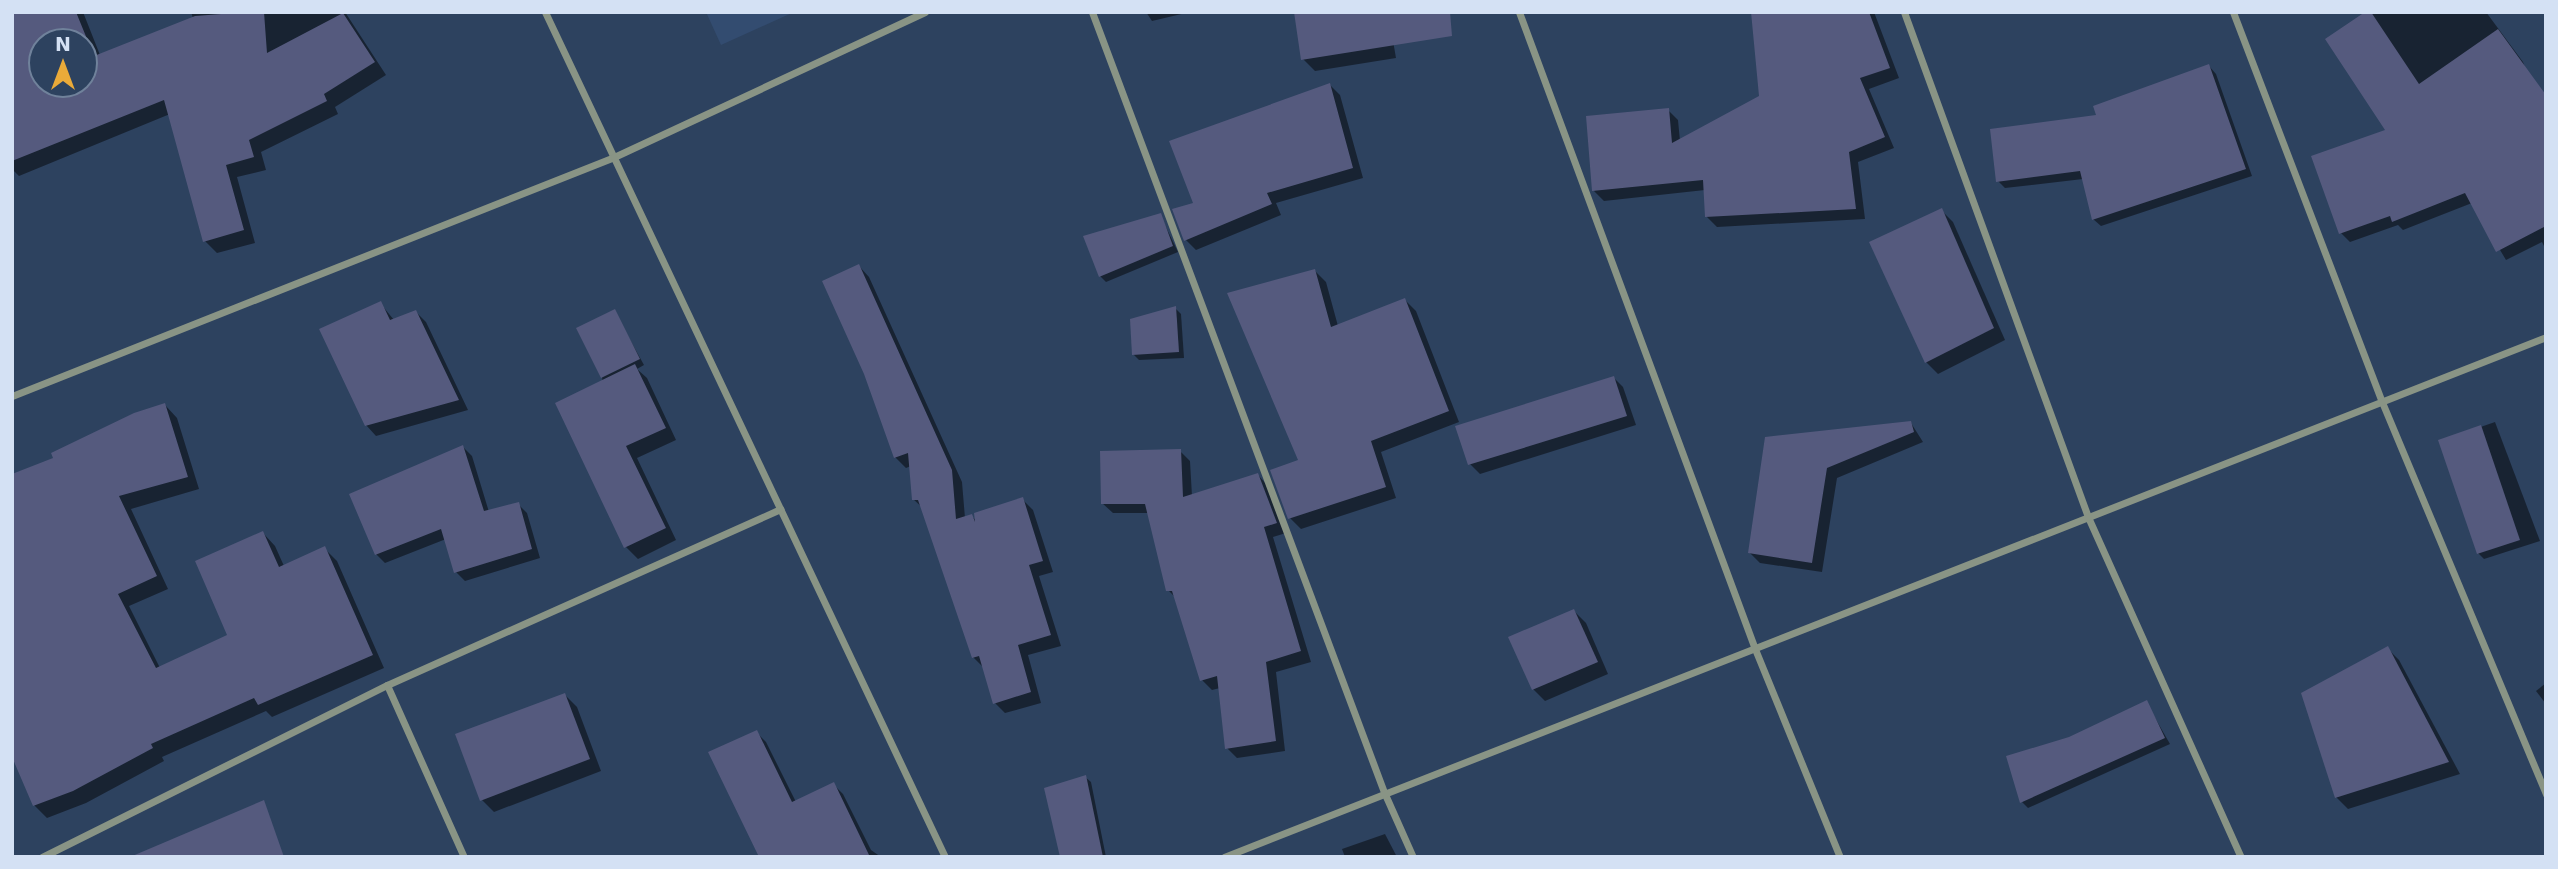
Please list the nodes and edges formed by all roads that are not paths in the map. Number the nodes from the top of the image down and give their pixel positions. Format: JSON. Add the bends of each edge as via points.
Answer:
{"nodes":[{"id":1,"x":545,"y":12,"type":"edge"},
{"id":2,"x":925,"y":12,"type":"edge"},
{"id":3,"x":1092,"y":12,"type":"edge"},
{"id":4,"x":1519,"y":12,"type":"edge"},
{"id":5,"x":1904,"y":12,"type":"edge"},
{"id":6,"x":2233,"y":12,"type":"edge"},
{"id":7,"x":614,"y":157,"type":"junction"},
{"id":8,"x":2546,"y":337,"type":"edge"},
{"id":9,"x":12,"y":396,"type":"edge"},
{"id":10,"x":2382,"y":402,"type":"junction"},
{"id":11,"x":780,"y":509,"type":"junction"},
{"id":12,"x":2088,"y":517,"type":"junction"},
{"id":13,"x":1755,"y":649,"type":"junction"},
{"id":14,"x":387,"y":685,"type":"junction"},
{"id":15,"x":1384,"y":792,"type":"junction"},
{"id":16,"x":2546,"y":795,"type":"edge"},
{"id":17,"x":43,"y":857,"type":"edge"},
{"id":18,"x":464,"y":857,"type":"edge"},
{"id":19,"x":945,"y":857,"type":"edge"},
{"id":20,"x":1224,"y":857,"type":"edge"},
{"id":21,"x":1413,"y":857,"type":"edge"},
{"id":22,"x":1840,"y":857,"type":"edge"},
{"id":23,"x":2241,"y":857,"type":"edge"}],
"edges":[{"from":1,"to":7,"type":"street"},
{"from":2,"to":7,"type":"street"},
{"from":3,"to":15,"type":"street"},
{"from":4,"to":13,"type":"street"},
{"from":5,"to":12,"type":"street"},
{"from":6,"to":10,"type":"street"},
{"from":7,"to":9,"type":"street"},
{"from":7,"to":11,"type":"street"},
{"from":8,"to":10,"type":"street"},
{"from":10,"to":12,"type":"street"},
{"from":10,"to":16,"type":"street"},
{"from":11,"to":14,"type":"street"},
{"from":11,"to":19,"type":"street"},
{"from":12,"to":13,"type":"street"},
{"from":12,"to":23,"type":"street"},
{"from":13,"to":15,"type":"street"},
{"from":13,"to":22,"type":"street"},
{"from":14,"to":17,"type":"street"},
{"from":14,"to":18,"type":"street"},
{"from":15,"to":20,"type":"street"},
{"from":15,"to":21,"type":"street"}]}
